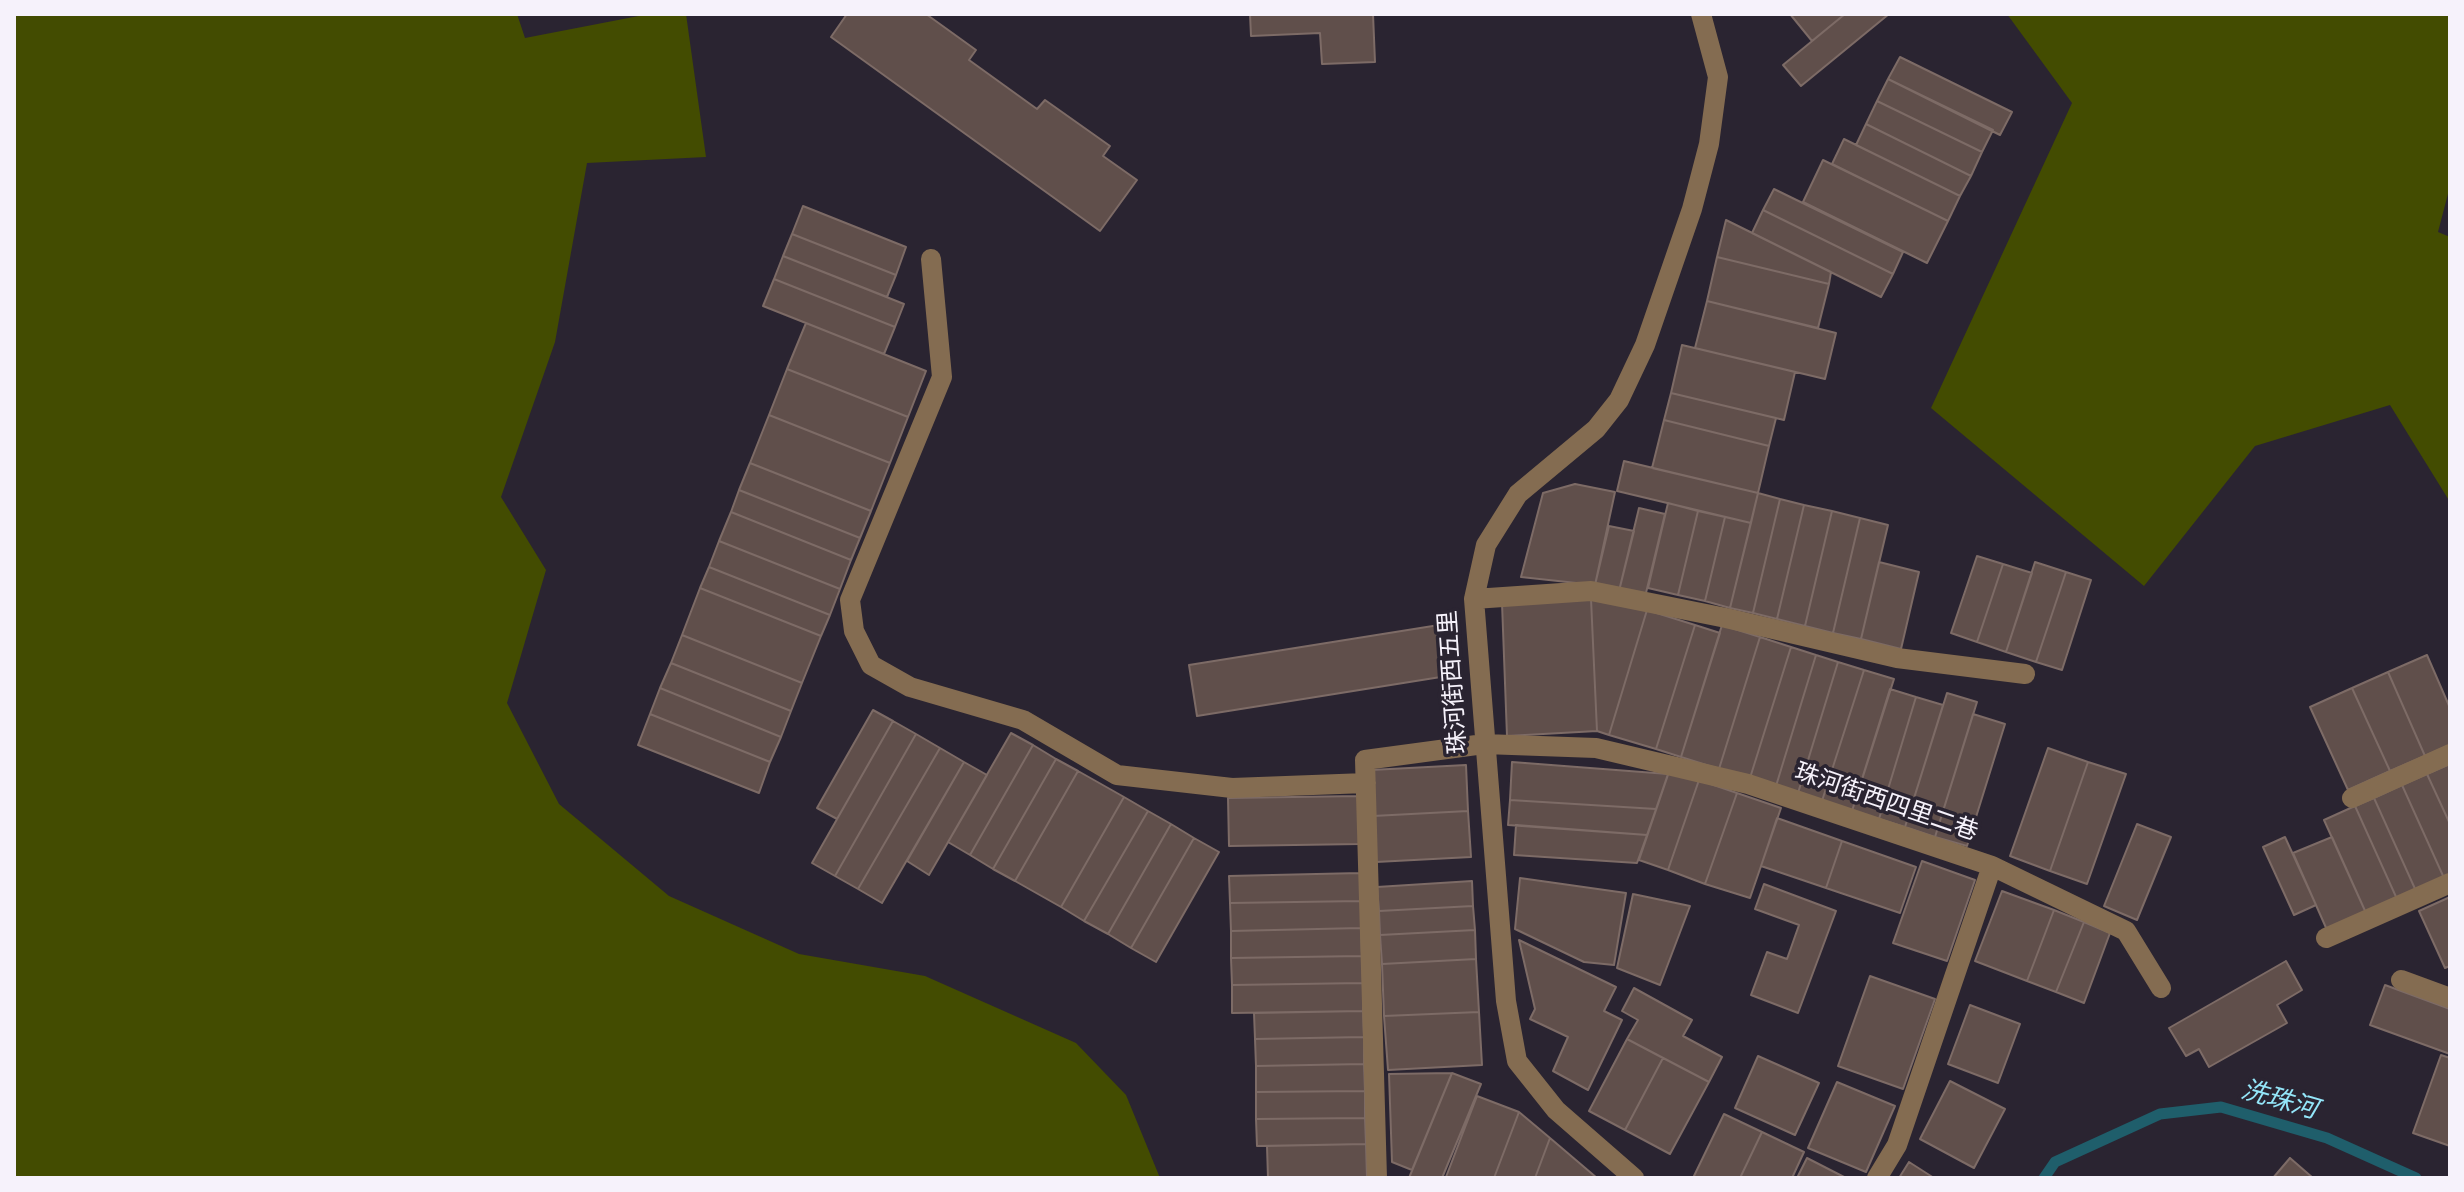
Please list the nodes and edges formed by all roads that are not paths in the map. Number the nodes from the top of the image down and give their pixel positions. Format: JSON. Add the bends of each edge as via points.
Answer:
{"nodes":[{"id":1,"x":1701,"y":14,"type":"edge"},
{"id":2,"x":931,"y":259,"type":"dead end"},
{"id":3,"x":1474,"y":599,"type":"junction"},
{"id":4,"x":2025,"y":674,"type":"dead end"},
{"id":5,"x":1484,"y":744,"type":"junction"},
{"id":6,"x":2450,"y":754,"type":"edge"},
{"id":7,"x":1366,"y":783,"type":"junction"},
{"id":8,"x":2352,"y":798,"type":"dead end"},
{"id":9,"x":1992,"y":866,"type":"junction"},
{"id":10,"x":2450,"y":883,"type":"edge"},
{"id":11,"x":2326,"y":938,"type":"dead end"},
{"id":12,"x":2401,"y":980,"type":"dead end"},
{"id":13,"x":2161,"y":988,"type":"dead end"},
{"id":14,"x":2450,"y":998,"type":"edge"},
{"id":15,"x":1377,"y":1178,"type":"edge"},
{"id":16,"x":1634,"y":1178,"type":"edge"},
{"id":17,"x":1877,"y":1178,"type":"edge"}],
"edges":[{"from":1,"to":3,"type":"street","name":"珠河街西五里","via":[[1718,77],[1709,144],[1645,345],[1619,400],[1596,429],[1518,494],[1486,545]]},
{"from":2,"to":7,"type":"street","via":[[942,377],[850,600],[854,631],[871,665],[910,687],[1023,720],[1117,775],[1232,788]]},
{"from":3,"to":4,"type":"street","via":[[1591,591],[1897,658]]},
{"from":3,"to":5,"type":"street","name":"珠河街西五里"},
{"from":5,"to":7,"type":"street","name":"珠河街西四里二巷","via":[[1365,760]]},
{"from":5,"to":9,"type":"street","name":"珠河街西四里二巷","via":[[1596,748],[1748,784]]},
{"from":5,"to":16,"type":"street","name":"珠河街西五里","via":[[1506,1001],[1517,1061],[1556,1110]]},
{"from":6,"to":8,"type":"street"},
{"from":7,"to":15,"type":"street"},
{"from":9,"to":13,"type":"street","via":[[2126,931]]},
{"from":9,"to":17,"type":"street","name":"珠河街西四里二巷","via":[[1897,1145]]},
{"from":10,"to":11,"type":"street"},
{"from":12,"to":14,"type":"street"}]}
